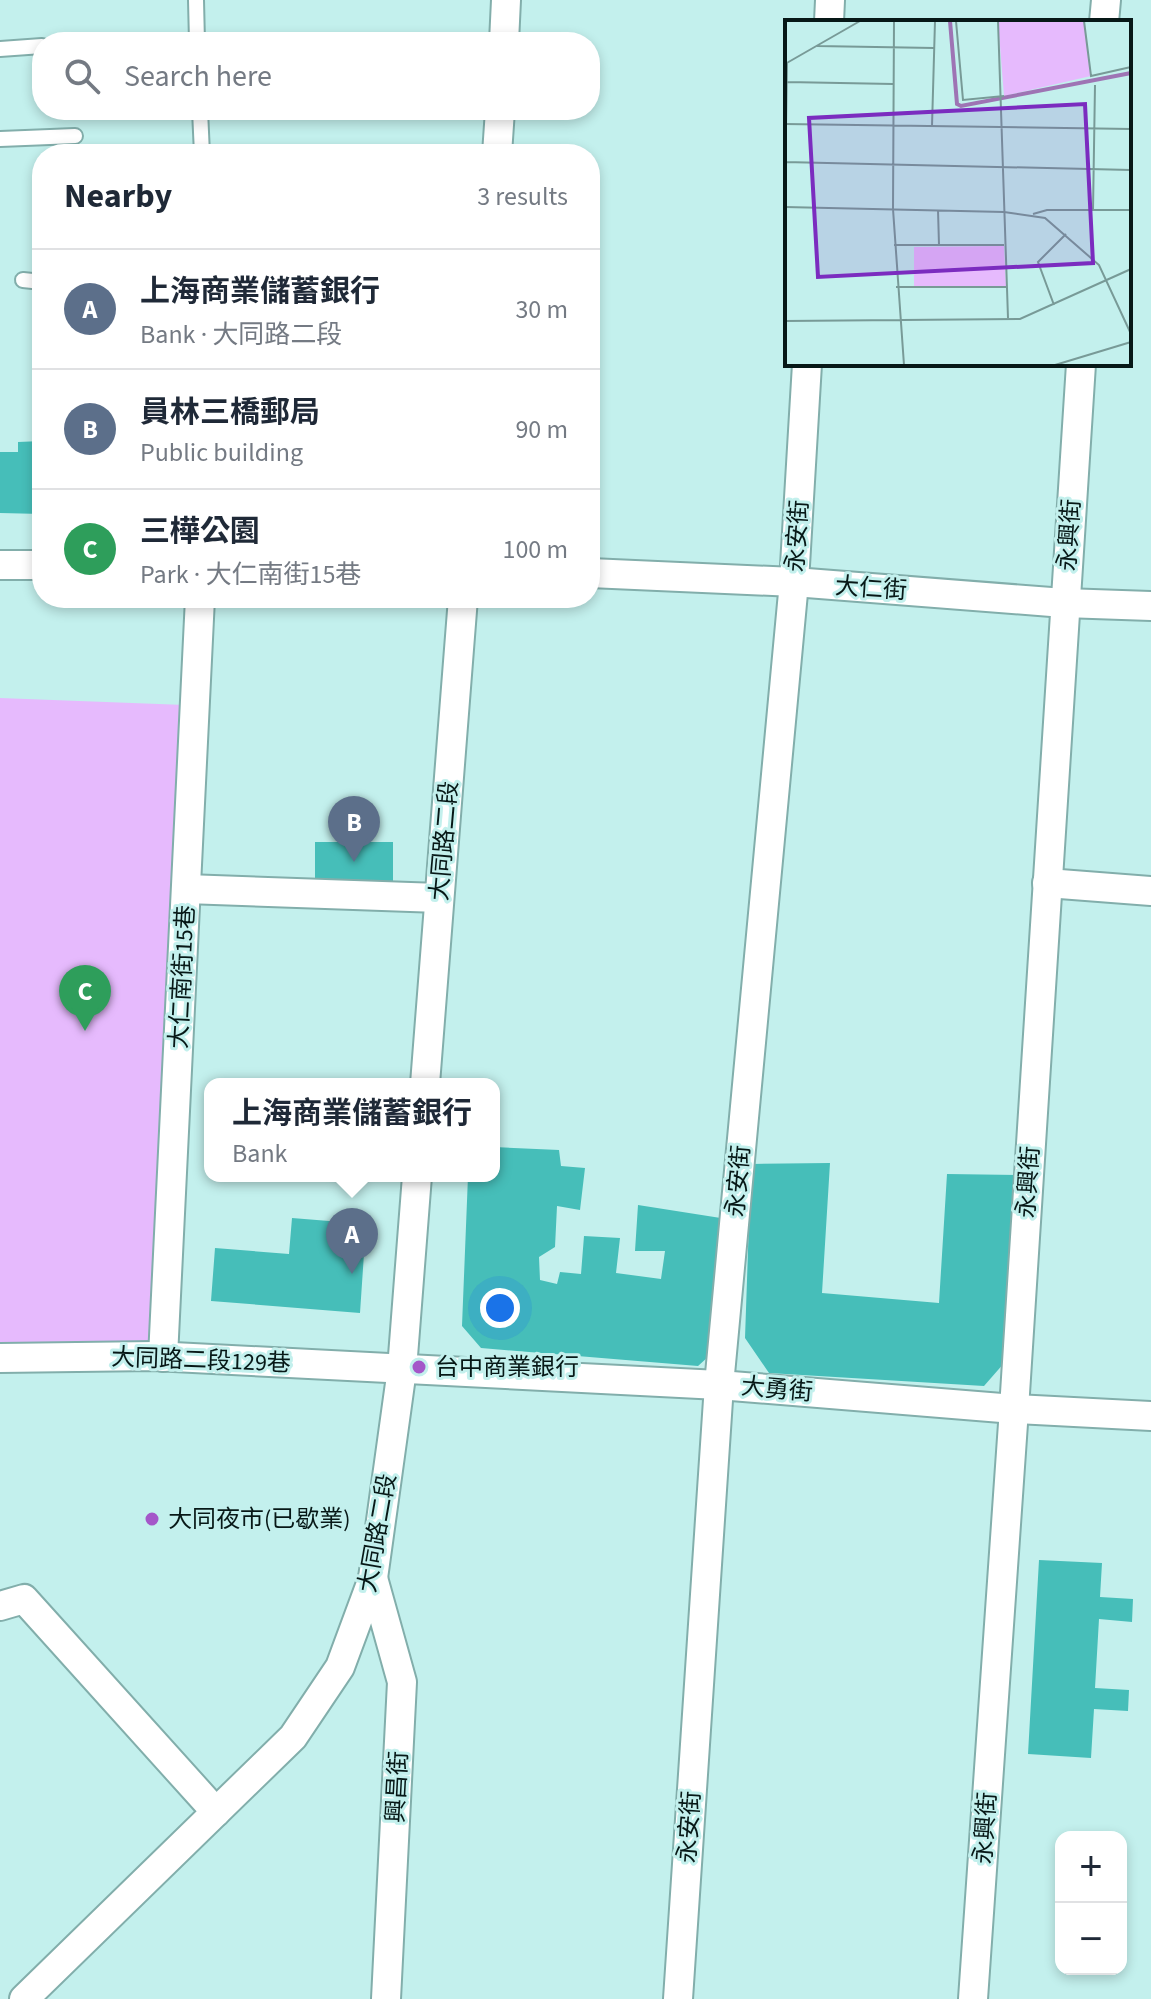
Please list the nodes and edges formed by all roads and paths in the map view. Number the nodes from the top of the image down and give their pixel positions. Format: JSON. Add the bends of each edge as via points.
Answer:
{"nodes":[{"id":1,"x":196,"y":0,"type":"edge"},
{"id":2,"x":506,"y":0,"type":"edge"},
{"id":3,"x":830,"y":0,"type":"edge"},
{"id":4,"x":1106,"y":0,"type":"edge"},
{"id":5,"x":829,"y":20,"type":"edge"},
{"id":6,"x":1104,"y":20,"type":"edge"},
{"id":7,"x":197,"y":32,"type":"edge"},
{"id":8,"x":504,"y":32,"type":"edge"},
{"id":9,"x":32,"y":47,"type":"edge"},
{"id":10,"x":0,"y":49,"type":"edge"},
{"id":11,"x":200,"y":120,"type":"edge"},
{"id":12,"x":499,"y":120,"type":"edge"},
{"id":13,"x":75,"y":136,"type":"dead end"},
{"id":14,"x":0,"y":139,"type":"edge"},
{"id":15,"x":202,"y":144,"type":"edge"},
{"id":16,"x":498,"y":144,"type":"edge"},
{"id":17,"x":23,"y":280,"type":"dead end"},
{"id":18,"x":32,"y":281,"type":"edge"},
{"id":19,"x":807,"y":366,"type":"edge"},
{"id":20,"x":1081,"y":366,"type":"edge"},
{"id":21,"x":0,"y":565,"type":"edge"},
{"id":22,"x":32,"y":565,"type":"edge"},
{"id":23,"x":600,"y":573,"type":"edge"},
{"id":24,"x":794,"y":582,"type":"junction"},
{"id":25,"x":1064,"y":603,"type":"junction"},
{"id":26,"x":1151,"y":606,"type":"edge"},
{"id":27,"x":200,"y":608,"type":"edge"},
{"id":28,"x":462,"y":608,"type":"edge"},
{"id":29,"x":1047,"y":883,"type":"junction"},
{"id":30,"x":186,"y":889,"type":"junction"},
{"id":31,"x":1151,"y":891,"type":"edge"},
{"id":32,"x":439,"y":898,"type":"junction"},
{"id":33,"x":425,"y":1078,"type":"edge"},
{"id":34,"x":417,"y":1182,"type":"edge"},
{"id":35,"x":163,"y":1357,"type":"junction"},
{"id":36,"x":0,"y":1358,"type":"edge"},
{"id":37,"x":402,"y":1369,"type":"junction"},
{"id":38,"x":719,"y":1385,"type":"junction"},
{"id":39,"x":1014,"y":1409,"type":"junction"},
{"id":40,"x":1151,"y":1416,"type":"edge"},
{"id":41,"x":373,"y":1578,"type":"junction"},
{"id":42,"x":0,"y":1606,"type":"edge"},
{"id":43,"x":216,"y":1812,"type":"junction"},
{"id":44,"x":24,"y":1999,"type":"edge"},
{"id":45,"x":386,"y":1999,"type":"edge"},
{"id":46,"x":678,"y":1999,"type":"edge"},
{"id":47,"x":973,"y":1999,"type":"edge"}],
"edges":[{"from":1,"to":7,"type":"lane"},
{"from":2,"to":8,"type":"street"},
{"from":3,"to":5,"type":"street"},
{"from":4,"to":6,"type":"street"},
{"from":9,"to":10,"type":"lane"},
{"from":11,"to":15,"type":"lane"},
{"from":12,"to":16,"type":"street"},
{"from":13,"to":14,"type":"lane"},
{"from":17,"to":18,"type":"lane"},
{"from":19,"to":24,"type":"street","name":"永安街"},
{"from":20,"to":25,"type":"street","name":"永興街"},
{"from":21,"to":22,"type":"street"},
{"from":23,"to":24,"type":"street","name":"大仁街"},
{"from":24,"to":25,"type":"street","name":"大仁街"},
{"from":24,"to":38,"type":"street","name":"永安街"},
{"from":25,"to":26,"type":"street","name":"大仁街"},
{"from":25,"to":29,"type":"street","name":"永興街"},
{"from":27,"to":30,"type":"street","name":"大仁南街15巷"},
{"from":28,"to":32,"type":"street","name":"大同路二段"},
{"from":29,"to":31,"type":"street"},
{"from":29,"to":39,"type":"street","name":"永興街"},
{"from":30,"to":32,"type":"street"},
{"from":30,"to":35,"type":"street","name":"大仁南街15巷"},
{"from":32,"to":33,"type":"street","name":"大同路二段"},
{"from":34,"to":37,"type":"street","name":"大同路二段"},
{"from":35,"to":36,"type":"street","name":"大同路二段129巷"},
{"from":35,"to":37,"type":"street","name":"大同路二段129巷"},
{"from":37,"to":38,"type":"street","name":"大勇街"},
{"from":37,"to":41,"type":"street","name":"大同路二段"},
{"from":38,"to":39,"type":"street","name":"大勇街"},
{"from":38,"to":46,"type":"street","name":"永安街"},
{"from":39,"to":40,"type":"street","name":"大勇街"},
{"from":39,"to":47,"type":"street","name":"永興街"},
{"from":41,"to":43,"type":"street","name":"大同路二段","via":[[340,1667],[293,1737]]},
{"from":41,"to":45,"type":"street","name":"興昌街","via":[[402,1682]]},
{"from":42,"to":43,"type":"street","via":[[24,1599]]},
{"from":43,"to":44,"type":"street","name":"大同路二段"}]}
